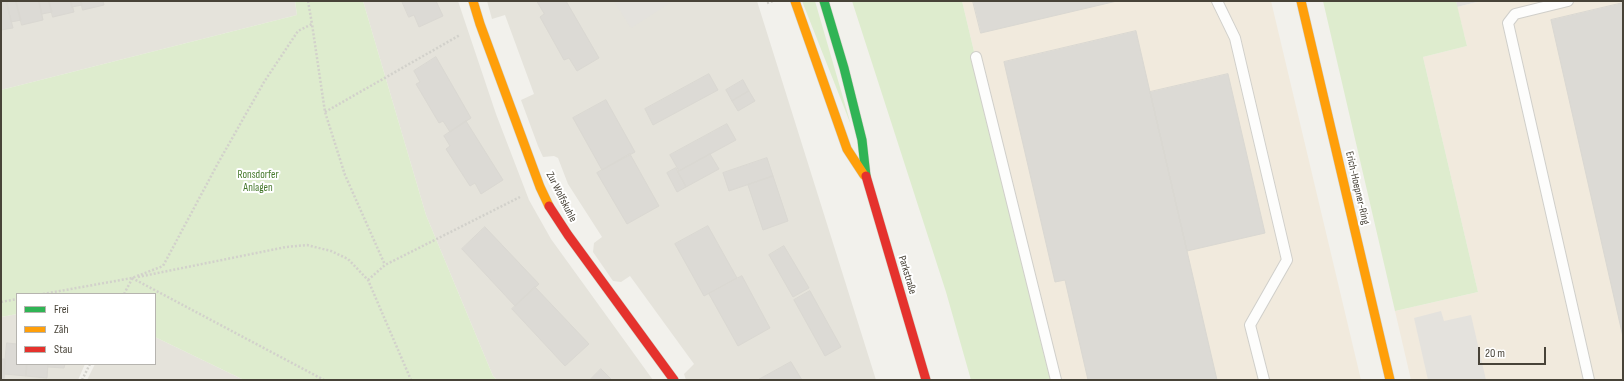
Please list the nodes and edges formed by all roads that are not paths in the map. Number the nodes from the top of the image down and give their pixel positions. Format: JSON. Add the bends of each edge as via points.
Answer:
{"nodes":[{"id":1,"x":473,"y":1,"type":"edge"},
{"id":2,"x":795,"y":1,"type":"edge"},
{"id":3,"x":824,"y":1,"type":"edge"},
{"id":4,"x":1217,"y":1,"type":"edge"},
{"id":5,"x":1302,"y":1,"type":"edge"},
{"id":6,"x":1568,"y":1,"type":"edge"},
{"id":7,"x":976,"y":56,"type":"dead end"},
{"id":8,"x":866,"y":177,"type":"junction"},
{"id":9,"x":674,"y":380,"type":"edge"},
{"id":10,"x":926,"y":380,"type":"edge"},
{"id":11,"x":1056,"y":380,"type":"edge"},
{"id":12,"x":1264,"y":380,"type":"edge"},
{"id":13,"x":1390,"y":380,"type":"edge"},
{"id":14,"x":1589,"y":380,"type":"edge"}],
"edges":[{"from":1,"to":9,"type":"street","name":"Zur Wolfskuhle","via":[[540,187],[552,210]]},
{"from":2,"to":8,"type":"street","name":"Parkstraße","via":[[847,150]]},
{"from":3,"to":8,"type":"street","name":"Parkstraße","via":[[862,140]]},
{"from":4,"to":12,"type":"lane","via":[[1235,38],[1287,260],[1250,324]]},
{"from":5,"to":13,"type":"street","name":"Erich-Hoepner-Ring"},
{"from":6,"to":14,"type":"lane","via":[[1515,14],[1508,23]]},
{"from":7,"to":11,"type":"lane"},
{"from":8,"to":10,"type":"street","name":"Parkstraße"}]}
